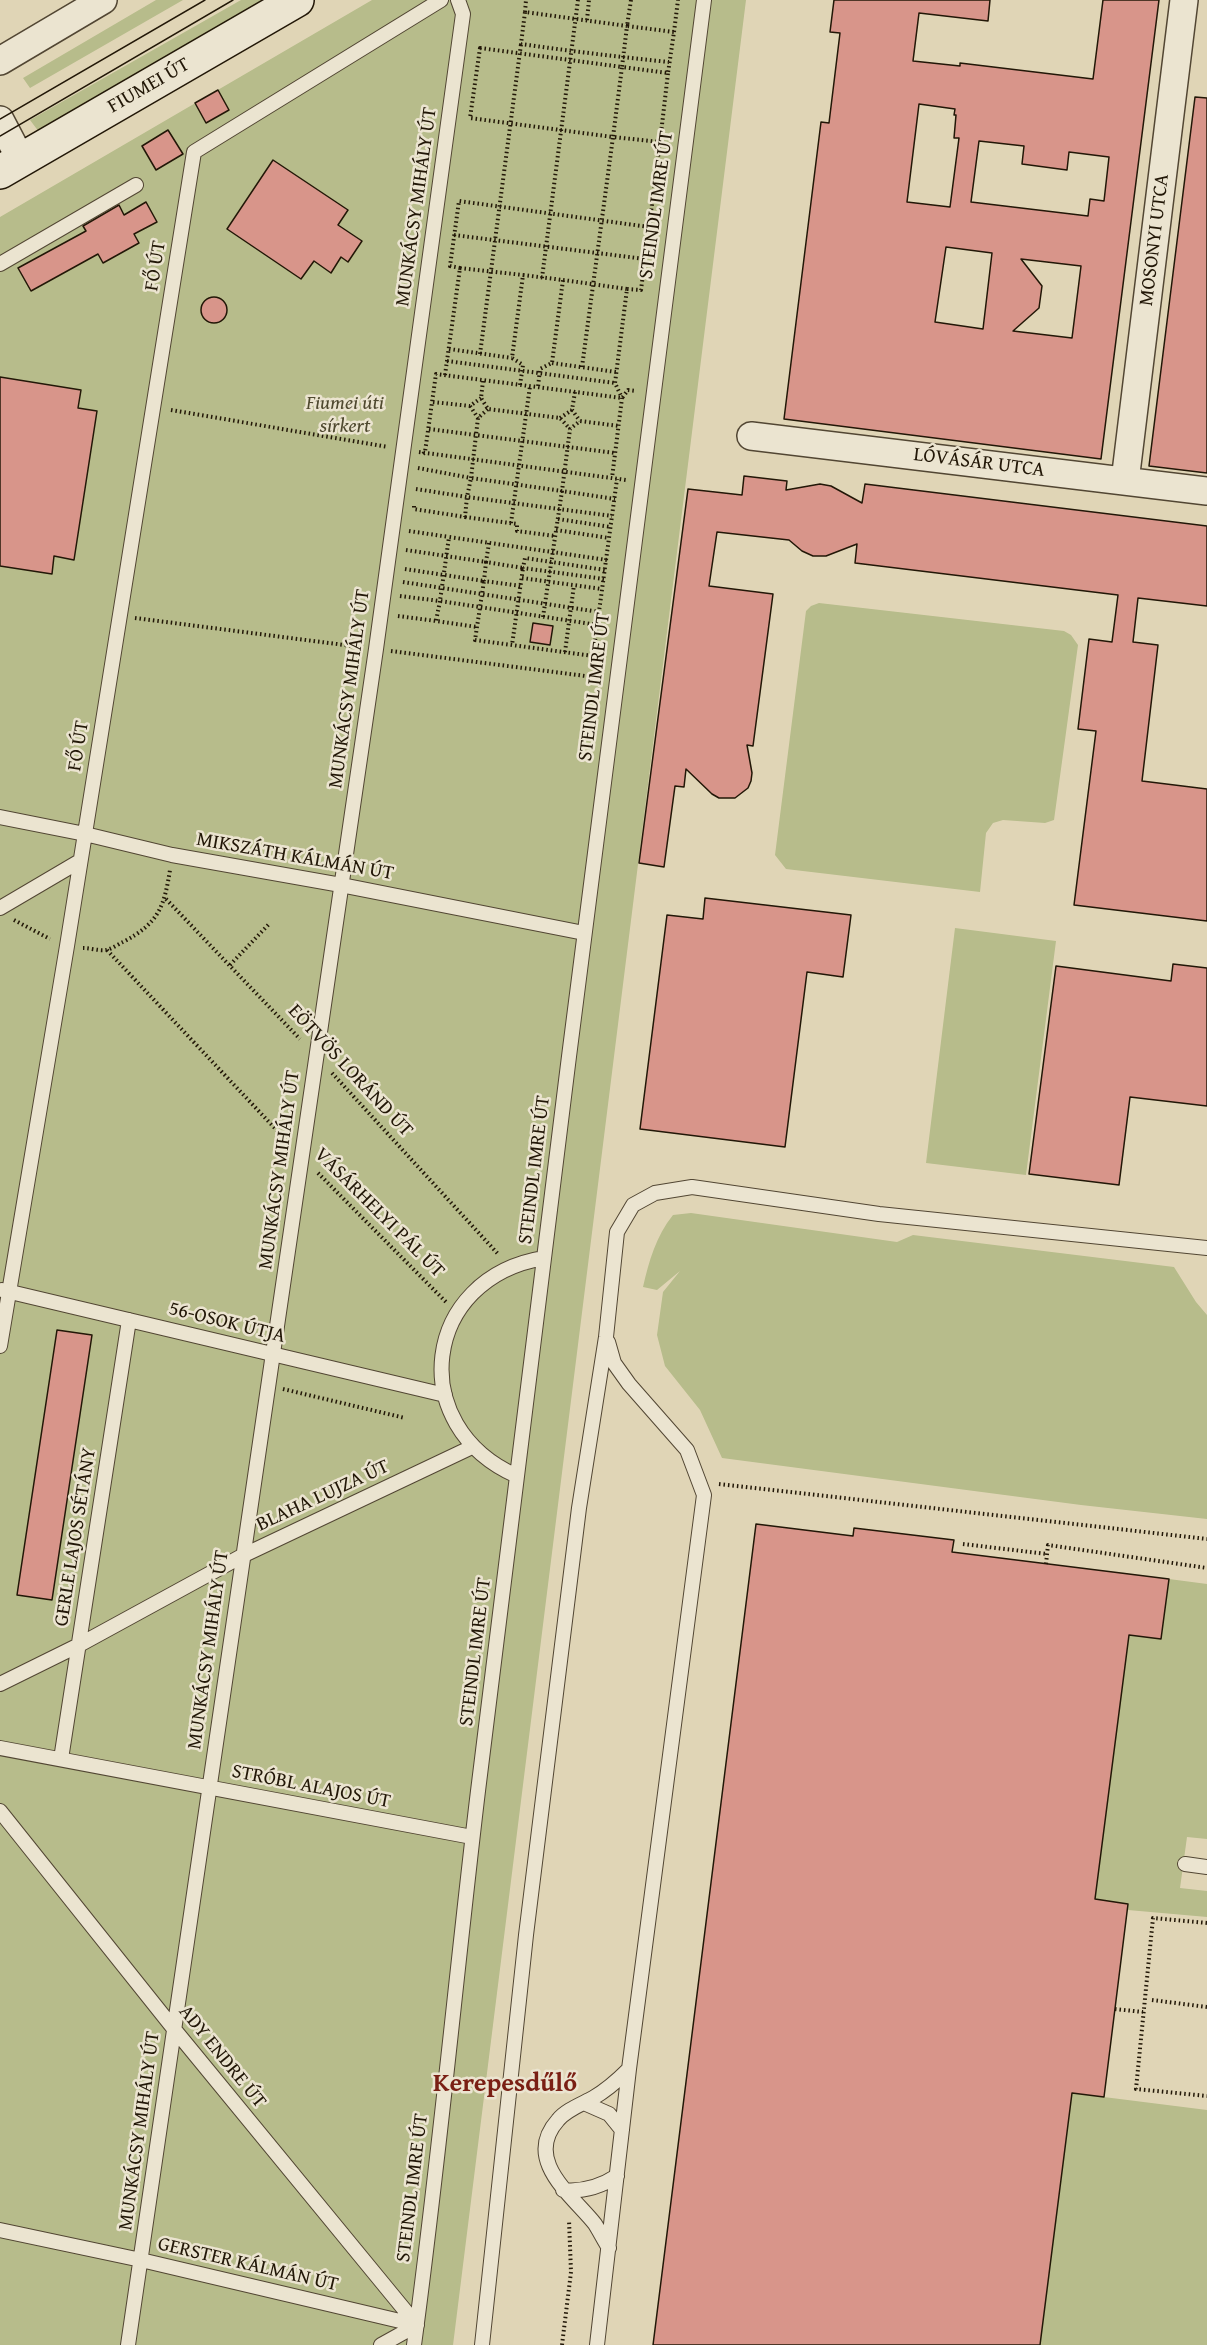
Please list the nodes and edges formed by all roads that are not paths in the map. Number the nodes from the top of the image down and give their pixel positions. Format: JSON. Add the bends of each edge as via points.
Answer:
{"nodes":[{"id":1,"x":103,"y":0,"type":"edge"},
{"id":2,"x":297,"y":0,"type":"edge"},
{"id":3,"x":441,"y":0,"type":"edge"},
{"id":4,"x":458,"y":0,"type":"edge"},
{"id":5,"x":704,"y":0,"type":"edge"},
{"id":6,"x":1184,"y":0,"type":"edge"},
{"id":7,"x":46,"y":33,"type":"junction"},
{"id":8,"x":0,"y":38,"type":"edge"},
{"id":9,"x":0,"y":61,"type":"edge"},
{"id":10,"x":0,"y":120,"type":"edge"},
{"id":11,"x":11,"y":166,"type":"edge"},
{"id":12,"x":136,"y":185,"type":"dead end"},
{"id":13,"x":0,"y":264,"type":"edge"},
{"id":14,"x":751,"y":436,"type":"dead end"},
{"id":15,"x":1125,"y":481,"type":"junction"},
{"id":16,"x":1207,"y":491,"type":"edge"},
{"id":17,"x":0,"y":817,"type":"edge"},
{"id":18,"x":85,"y":834,"type":"junction"},
{"id":19,"x":80,"y":861,"type":"junction"},
{"id":20,"x":341,"y":885,"type":"junction"},
{"id":21,"x":0,"y":908,"type":"edge"},
{"id":22,"x":584,"y":933,"type":"junction"},
{"id":23,"x":1207,"y":1248,"type":"edge"},
{"id":24,"x":544,"y":1258,"type":"junction"},
{"id":25,"x":4,"y":1290,"type":"edge"},
{"id":26,"x":129,"y":1320,"type":"junction"},
{"id":27,"x":606,"y":1337,"type":"junction"},
{"id":28,"x":0,"y":1347,"type":"edge"},
{"id":29,"x":272,"y":1354,"type":"junction"},
{"id":30,"x":445,"y":1395,"type":"junction"},
{"id":31,"x":472,"y":1447,"type":"junction"},
{"id":32,"x":517,"y":1476,"type":"junction"},
{"id":33,"x":242,"y":1556,"type":"junction"},
{"id":34,"x":79,"y":1645,"type":"junction"},
{"id":35,"x":0,"y":1684,"type":"edge"},
{"id":36,"x":0,"y":1748,"type":"edge"},
{"id":37,"x":61,"y":1759,"type":"junction"},
{"id":38,"x":209,"y":1787,"type":"junction"},
{"id":39,"x":0,"y":1811,"type":"edge"},
{"id":40,"x":472,"y":1837,"type":"junction"},
{"id":41,"x":1185,"y":1864,"type":"dead end"},
{"id":42,"x":1207,"y":1867,"type":"edge"},
{"id":43,"x":174,"y":2029,"type":"junction"},
{"id":44,"x":629,"y":2069,"type":"junction"},
{"id":45,"x":584,"y":2103,"type":"junction"},
{"id":46,"x":622,"y":2130,"type":"junction"},
{"id":47,"x":617,"y":2176,"type":"junction"},
{"id":48,"x":563,"y":2190,"type":"junction"},
{"id":49,"x":0,"y":2230,"type":"edge"},
{"id":50,"x":609,"y":2248,"type":"junction"},
{"id":51,"x":141,"y":2260,"type":"junction"},
{"id":52,"x":417,"y":2325,"type":"junction"},
{"id":53,"x":128,"y":2345,"type":"edge"},
{"id":54,"x":381,"y":2345,"type":"edge"},
{"id":55,"x":414,"y":2345,"type":"edge"},
{"id":56,"x":482,"y":2345,"type":"edge"},
{"id":57,"x":597,"y":2345,"type":"edge"}],
"edges":[{"from":1,"to":7,"type":"street"},
{"from":2,"to":11,"type":"main road","name":"FIUMEI ÚT"},
{"from":3,"to":18,"type":"lane","name":"FŐ ÚT","via":[[194,152]]},
{"from":4,"to":20,"type":"lane","name":"MUNKÁCSY MIHÁLY ÚT","via":[[463,14]]},
{"from":5,"to":22,"type":"lane","name":"STEINDL IMRE ÚT"},
{"from":6,"to":15,"type":"street","name":"MOSONYI UTCA"},
{"from":7,"to":8,"type":"street"},
{"from":7,"to":9,"type":"street"},
{"from":10,"to":11,"type":"street"},
{"from":12,"to":13,"type":"lane"},
{"from":14,"to":15,"type":"street","name":"LÓVÁSÁR UTCA"},
{"from":15,"to":16,"type":"street","name":"LÓVÁSÁR UTCA"},
{"from":17,"to":18,"type":"lane","name":"MIKSZÁTH KÁLMÁN ÚT"},
{"from":18,"to":19,"type":"lane","name":"FŐ ÚT"},
{"from":18,"to":20,"type":"lane","name":"MIKSZÁTH KÁLMÁN ÚT","via":[[172,855]]},
{"from":19,"to":21,"type":"lane"},
{"from":19,"to":25,"type":"lane","name":"FŐ ÚT"},
{"from":20,"to":22,"type":"lane","name":"MIKSZÁTH KÁLMÁN ÚT"},
{"from":20,"to":29,"type":"lane","name":"MUNKÁCSY MIHÁLY ÚT"},
{"from":22,"to":24,"type":"lane","name":"STEINDL IMRE ÚT"},
{"from":23,"to":27,"type":"lane","via":[[879,1214],[692,1187],[655,1192],[633,1205],[617,1232]]},
{"from":24,"to":30,"type":"lane","via":[[510,1267],[480,1286],[457,1313],[442,1362]]},
{"from":24,"to":32,"type":"lane","name":"STEINDL IMRE ÚT"},
{"from":25,"to":26,"type":"lane","name":"56-OSOK ÚTJA"},
{"from":25,"to":28,"type":"lane","name":"FŐ ÚT"},
{"from":26,"to":29,"type":"lane","name":"56-OSOK ÚTJA"},
{"from":26,"to":34,"type":"lane","name":"GERLE LAJOS SÉTÁNY"},
{"from":27,"to":44,"type":"lane","via":[[614,1363],[629,1384],[687,1450],[704,1495]]},
{"from":27,"to":56,"type":"lane","via":[[576,1532],[526,1935]]},
{"from":29,"to":30,"type":"lane","name":"56-OSOK ÚTJA"},
{"from":29,"to":33,"type":"lane","name":"MUNKÁCSY MIHÁLY ÚT"},
{"from":30,"to":31,"type":"lane","via":[[460,1432]]},
{"from":31,"to":32,"type":"lane","via":[[500,1469]]},
{"from":31,"to":33,"type":"lane","name":"BLAHA LUJZA ÚT"},
{"from":32,"to":40,"type":"lane","name":"STEINDL IMRE ÚT"},
{"from":33,"to":34,"type":"lane","name":"BLAHA LUJZA ÚT"},
{"from":33,"to":38,"type":"lane","name":"MUNKÁCSY MIHÁLY ÚT"},
{"from":34,"to":35,"type":"lane","name":"BLAHA LUJZA ÚT"},
{"from":34,"to":37,"type":"lane","name":"GERLE LAJOS SÉTÁNY"},
{"from":36,"to":37,"type":"lane","name":"STRÓBL ALAJOS ÚT"},
{"from":37,"to":38,"type":"lane","name":"STRÓBL ALAJOS ÚT"},
{"from":38,"to":40,"type":"lane","name":"STRÓBL ALAJOS ÚT"},
{"from":38,"to":43,"type":"lane","name":"MUNKÁCSY MIHÁLY ÚT"},
{"from":39,"to":43,"type":"lane","name":"ADY ENDRE ÚT"},
{"from":40,"to":52,"type":"lane","name":"STEINDL IMRE ÚT"},
{"from":41,"to":42,"type":"lane"},
{"from":43,"to":51,"type":"lane","name":"MUNKÁCSY MIHÁLY ÚT"},
{"from":43,"to":52,"type":"lane","name":"ADY ENDRE ÚT"},
{"from":44,"to":45,"type":"lane"},
{"from":44,"to":46,"type":"lane"},
{"from":45,"to":46,"type":"lane","via":[[609,2114]]},
{"from":45,"to":48,"type":"lane","via":[[558,2118],[547,2136],[549,2165]]},
{"from":46,"to":47,"type":"lane"},
{"from":47,"to":48,"type":"lane","via":[[604,2185]]},
{"from":47,"to":50,"type":"lane"},
{"from":48,"to":50,"type":"lane","via":[[595,2225]]},
{"from":49,"to":51,"type":"lane","name":"GERSTER KÁLMÁN ÚT"},
{"from":50,"to":57,"type":"lane"},
{"from":51,"to":52,"type":"lane","name":"GERSTER KÁLMÁN ÚT"},
{"from":51,"to":53,"type":"lane","name":"MUNKÁCSY MIHÁLY ÚT"},
{"from":52,"to":54,"type":"lane"},
{"from":52,"to":55,"type":"lane","name":"STEINDL IMRE ÚT"}]}
